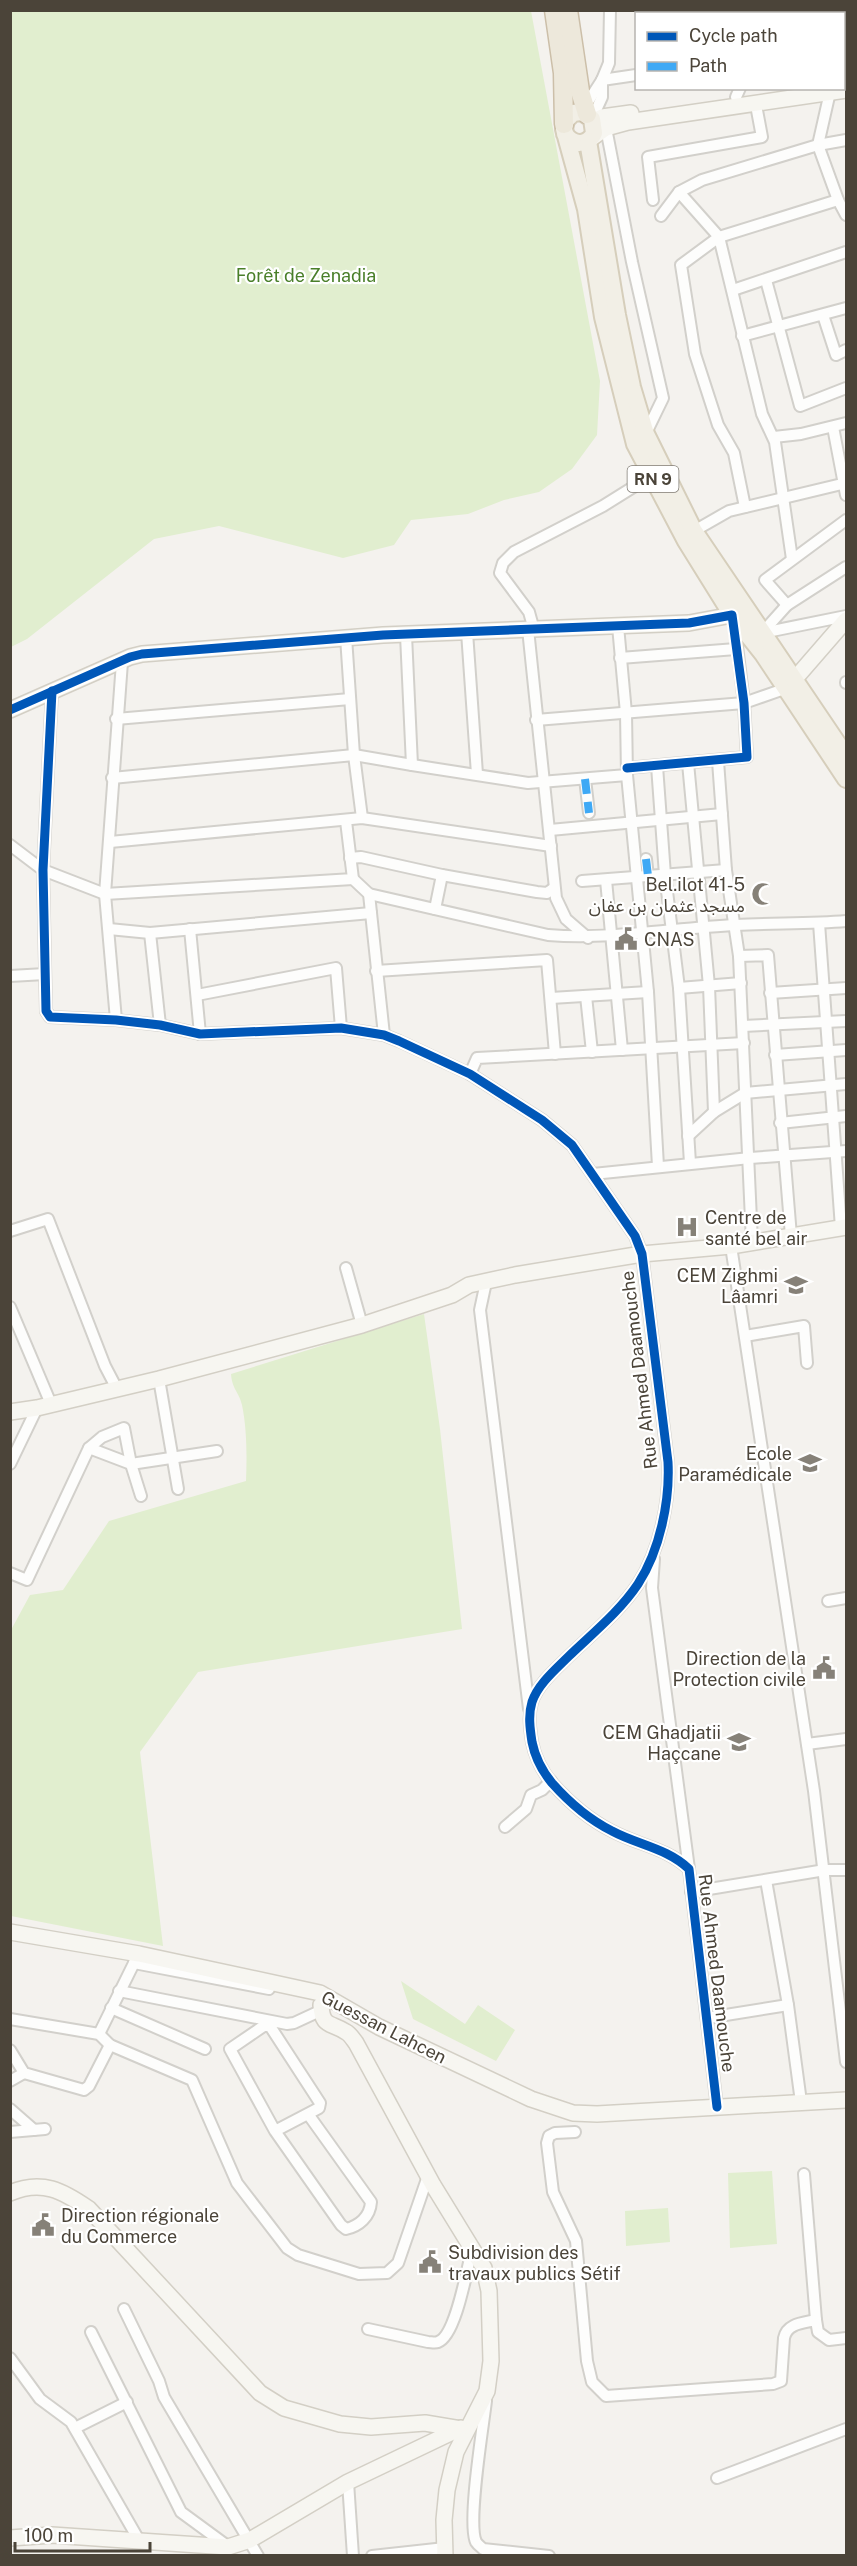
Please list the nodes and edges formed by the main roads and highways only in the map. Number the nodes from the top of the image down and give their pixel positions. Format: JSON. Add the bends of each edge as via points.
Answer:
{"nodes":[{"id":1,"x":554,"y":10,"type":"edge"},
{"id":2,"x":568,"y":10,"type":"edge"},
{"id":3,"x":591,"y":122,"type":"junction"},
{"id":4,"x":564,"y":129,"type":"junction"},
{"id":5,"x":791,"y":684,"type":"junction"},
{"id":6,"x":846,"y":756,"type":"edge"},
{"id":7,"x":846,"y":779,"type":"edge"}],
"edges":[{"from":1,"to":4,"type":"highway","number":"RN 9","via":[[563,73]]},
{"from":2,"to":3,"type":"highway","via":[[580,90]]},
{"from":3,"to":4,"type":"main road","via":[[569,116]]},
{"from":3,"to":4,"type":"main road","via":[[578,143],[572,142]]},
{"from":3,"to":5,"type":"main road","via":[[617,315],[646,434],[694,531]]},
{"from":4,"to":5,"type":"main road","number":"RN 9","via":[[586,209],[603,317],[635,444],[686,541],[732,615]]},
{"from":5,"to":6,"type":"main road"},
{"from":5,"to":7,"type":"main road","number":"RN 9"}]}
